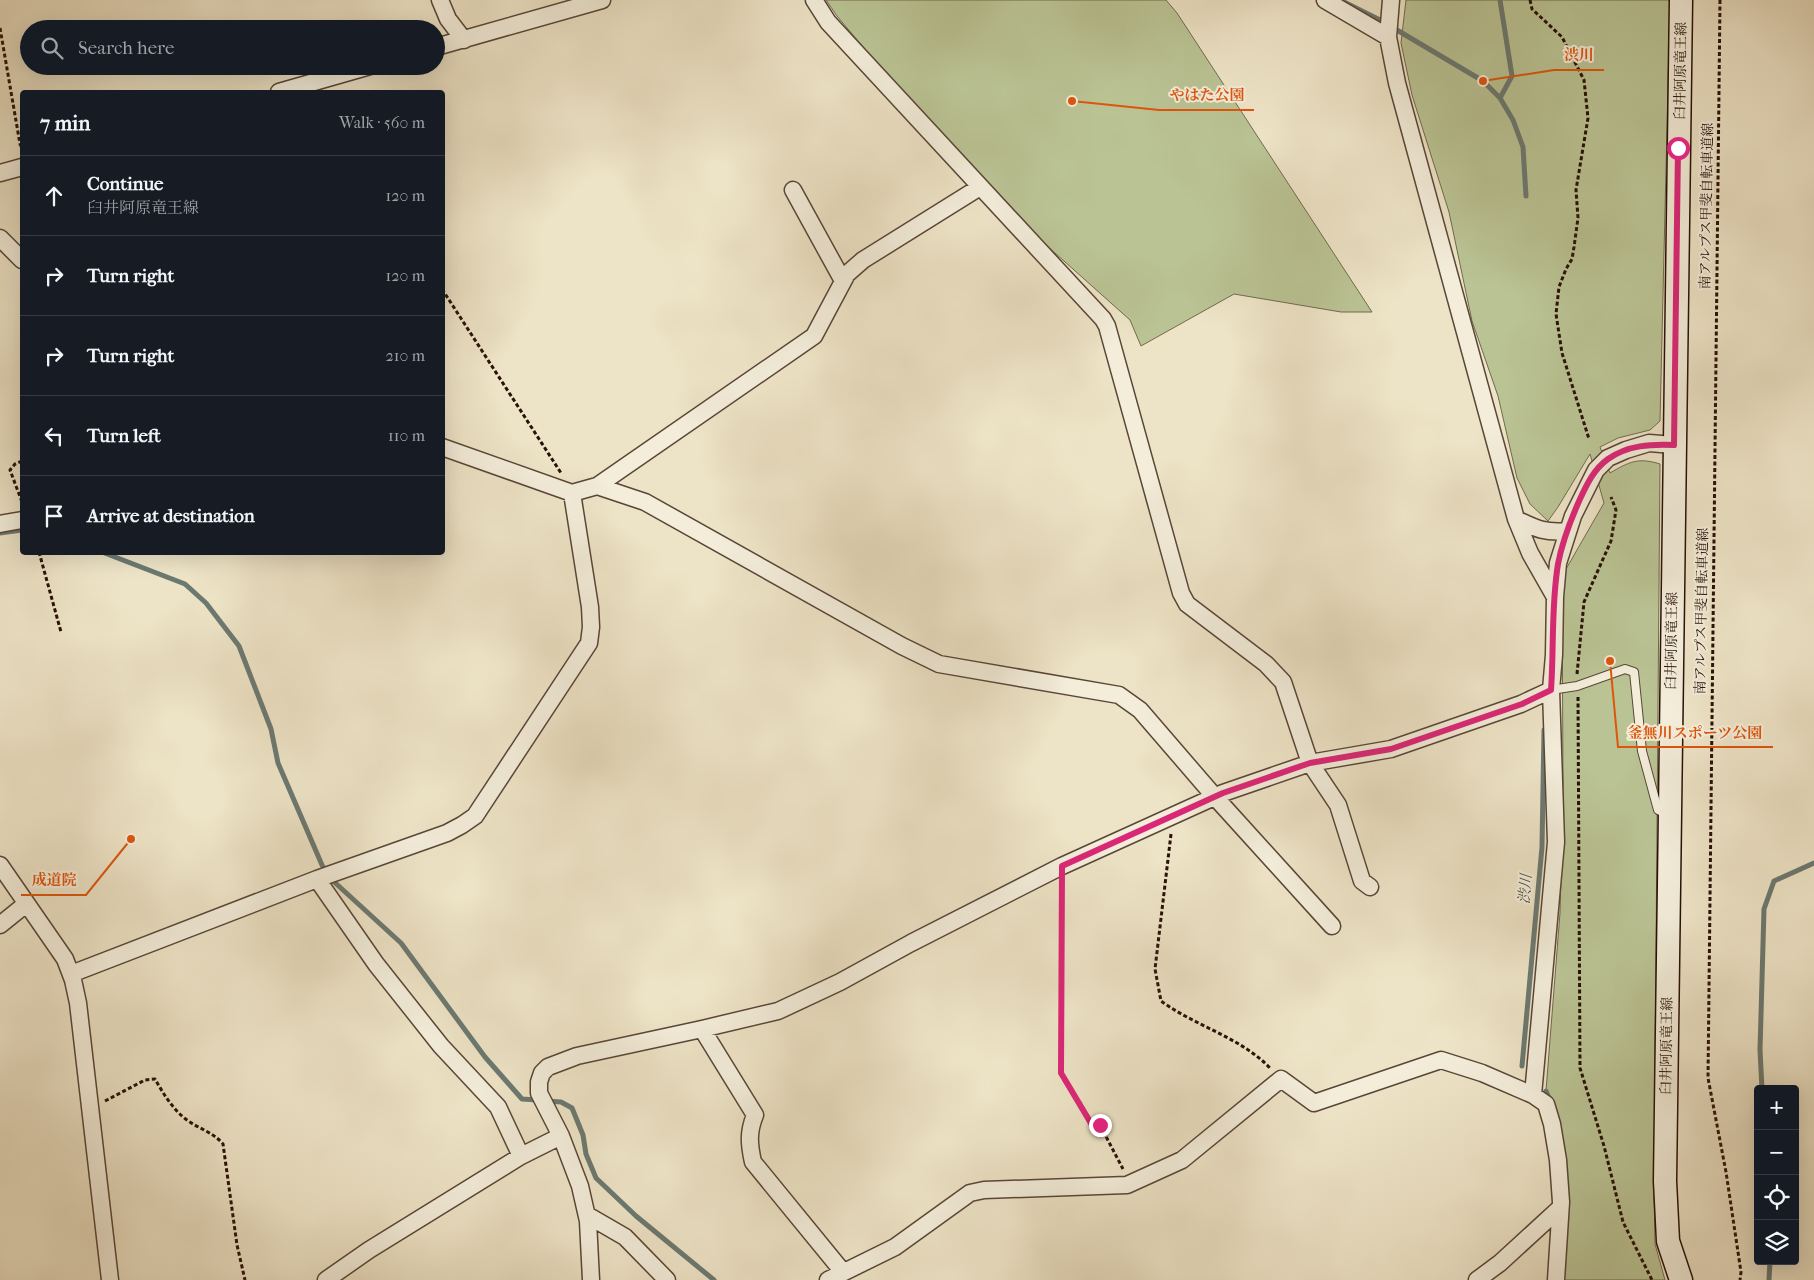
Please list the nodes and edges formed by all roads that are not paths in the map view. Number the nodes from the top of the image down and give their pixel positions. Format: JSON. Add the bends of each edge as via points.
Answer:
{"nodes":[{"id":1,"x":440,"y":0,"type":"edge"},
{"id":2,"x":602,"y":0,"type":"edge"},
{"id":3,"x":814,"y":0,"type":"edge"},
{"id":4,"x":1325,"y":0,"type":"edge"},
{"id":5,"x":1391,"y":0,"type":"edge"},
{"id":6,"x":1681,"y":0,"type":"edge"},
{"id":7,"x":1388,"y":38,"type":"junction"},
{"id":8,"x":464,"y":40,"type":"junction"},
{"id":9,"x":445,"y":45,"type":"edge"},
{"id":10,"x":338,"y":75,"type":"edge"},
{"id":11,"x":286,"y":90,"type":"edge"},
{"id":12,"x":20,"y":167,"type":"edge"},
{"id":13,"x":0,"y":173,"type":"edge"},
{"id":14,"x":980,"y":186,"type":"junction"},
{"id":15,"x":793,"y":190,"type":"dead end"},
{"id":16,"x":0,"y":238,"type":"edge"},
{"id":17,"x":20,"y":258,"type":"edge"},
{"id":18,"x":843,"y":281,"type":"junction"},
{"id":19,"x":1674,"y":445,"type":"junction"},
{"id":20,"x":445,"y":448,"type":"edge"},
{"id":21,"x":597,"y":486,"type":"junction"},
{"id":22,"x":572,"y":493,"type":"junction"},
{"id":23,"x":1516,"y":519,"type":"junction"},
{"id":24,"x":20,"y":520,"type":"edge"},
{"id":25,"x":0,"y":524,"type":"edge"},
{"id":26,"x":1568,"y":531,"type":"junction"},
{"id":27,"x":1555,"y":597,"type":"junction"},
{"id":28,"x":1551,"y":690,"type":"junction"},
{"id":29,"x":1310,"y":763,"type":"junction"},
{"id":30,"x":1215,"y":797,"type":"junction"},
{"id":31,"x":1669,"y":816,"type":"junction"},
{"id":32,"x":0,"y":865,"type":"edge"},
{"id":33,"x":318,"y":879,"type":"junction"},
{"id":34,"x":1370,"y":887,"type":"dead end"},
{"id":35,"x":26,"y":904,"type":"junction"},
{"id":36,"x":0,"y":925,"type":"edge"},
{"id":37,"x":1332,"y":926,"type":"dead end"},
{"id":38,"x":71,"y":974,"type":"junction"},
{"id":39,"x":702,"y":1029,"type":"junction"},
{"id":40,"x":1533,"y":1095,"type":"junction"},
{"id":41,"x":561,"y":1136,"type":"junction"},
{"id":42,"x":521,"y":1156,"type":"junction"},
{"id":43,"x":1560,"y":1208,"type":"junction"},
{"id":44,"x":586,"y":1215,"type":"junction"},
{"id":45,"x":835,"y":1276,"type":"edge"},
{"id":46,"x":110,"y":1280,"type":"edge"},
{"id":47,"x":326,"y":1280,"type":"edge"},
{"id":48,"x":591,"y":1280,"type":"edge"},
{"id":49,"x":667,"y":1280,"type":"edge"},
{"id":50,"x":1477,"y":1280,"type":"edge"},
{"id":51,"x":1556,"y":1280,"type":"edge"},
{"id":52,"x":1681,"y":1280,"type":"edge"}],
"edges":[{"from":1,"to":8,"type":"street","via":[[448,19]]},
{"from":2,"to":8,"type":"street"},
{"from":3,"to":14,"type":"street","via":[[828,22]]},
{"from":4,"to":7,"type":"street"},
{"from":5,"to":7,"type":"street"},
{"from":6,"to":19,"type":"main road","name":"臼井阿原竜王線"},
{"from":7,"to":23,"type":"street","via":[[1397,82]]},
{"from":8,"to":9,"type":"street"},
{"from":10,"to":11,"type":"street"},
{"from":12,"to":13,"type":"street"},
{"from":14,"to":18,"type":"street","via":[[863,260]]},
{"from":14,"to":29,"type":"street","via":[[1103,319],[1181,593],[1187,604],[1266,664],[1283,682]]},
{"from":15,"to":18,"type":"street"},
{"from":16,"to":17,"type":"street"},
{"from":18,"to":21,"type":"street","via":[[814,336]]},
{"from":19,"to":26,"type":"street","via":[[1649,444],[1608,458],[1585,489]]},
{"from":19,"to":31,"type":"main road","name":"臼井阿原竜王線"},
{"from":20,"to":22,"type":"street"},
{"from":21,"to":22,"type":"street"},
{"from":21,"to":30,"type":"street","via":[[645,502],[939,664],[1119,695],[1140,710]]},
{"from":22,"to":33,"type":"street","via":[[591,627],[589,643],[578,660],[475,816],[447,833]]},
{"from":23,"to":26,"type":"street","via":[[1541,531]]},
{"from":23,"to":27,"type":"street","via":[[1530,553]]},
{"from":24,"to":25,"type":"street"},
{"from":26,"to":27,"type":"street","via":[[1558,564]]},
{"from":27,"to":28,"type":"street"},
{"from":28,"to":29,"type":"street","via":[[1522,704],[1391,749]]},
{"from":28,"to":31,"type":"lane","via":[[1577,686],[1625,669],[1634,672],[1642,751],[1658,810]]},
{"from":28,"to":40,"type":"street","via":[[1556,842]]},
{"from":29,"to":30,"type":"street"},
{"from":29,"to":34,"type":"street","via":[[1338,805],[1362,881]]},
{"from":30,"to":37,"type":"street"},
{"from":30,"to":39,"type":"street","via":[[1062,866],[778,1011]]},
{"from":31,"to":52,"type":"main road","name":"臼井阿原竜王線","via":[[1665,1181],[1668,1241]]},
{"from":32,"to":35,"type":"street"},
{"from":33,"to":38,"type":"street"},
{"from":33,"to":42,"type":"street","via":[[376,964],[417,1016],[498,1107]]},
{"from":35,"to":36,"type":"street"},
{"from":35,"to":38,"type":"street","via":[[66,959]]},
{"from":38,"to":46,"type":"street","via":[[78,1003]]},
{"from":39,"to":41,"type":"street","via":[[576,1056],[548,1067],[542,1073],[539,1093]]},
{"from":39,"to":45,"type":"street","via":[[755,1115],[750,1126],[749,1144],[753,1162]]},
{"from":40,"to":43,"type":"street","via":[[1546,1104],[1552,1124],[1558,1160]]},
{"from":40,"to":45,"type":"street","via":[[1441,1060],[1314,1103],[1281,1079],[1182,1160],[1127,1185],[970,1193],[895,1247]]},
{"from":41,"to":42,"type":"street"},
{"from":41,"to":44,"type":"street","via":[[580,1186]]},
{"from":42,"to":47,"type":"street"},
{"from":43,"to":50,"type":"street"},
{"from":43,"to":51,"type":"street"},
{"from":44,"to":48,"type":"street"},
{"from":44,"to":49,"type":"street","via":[[625,1237]]}]}
